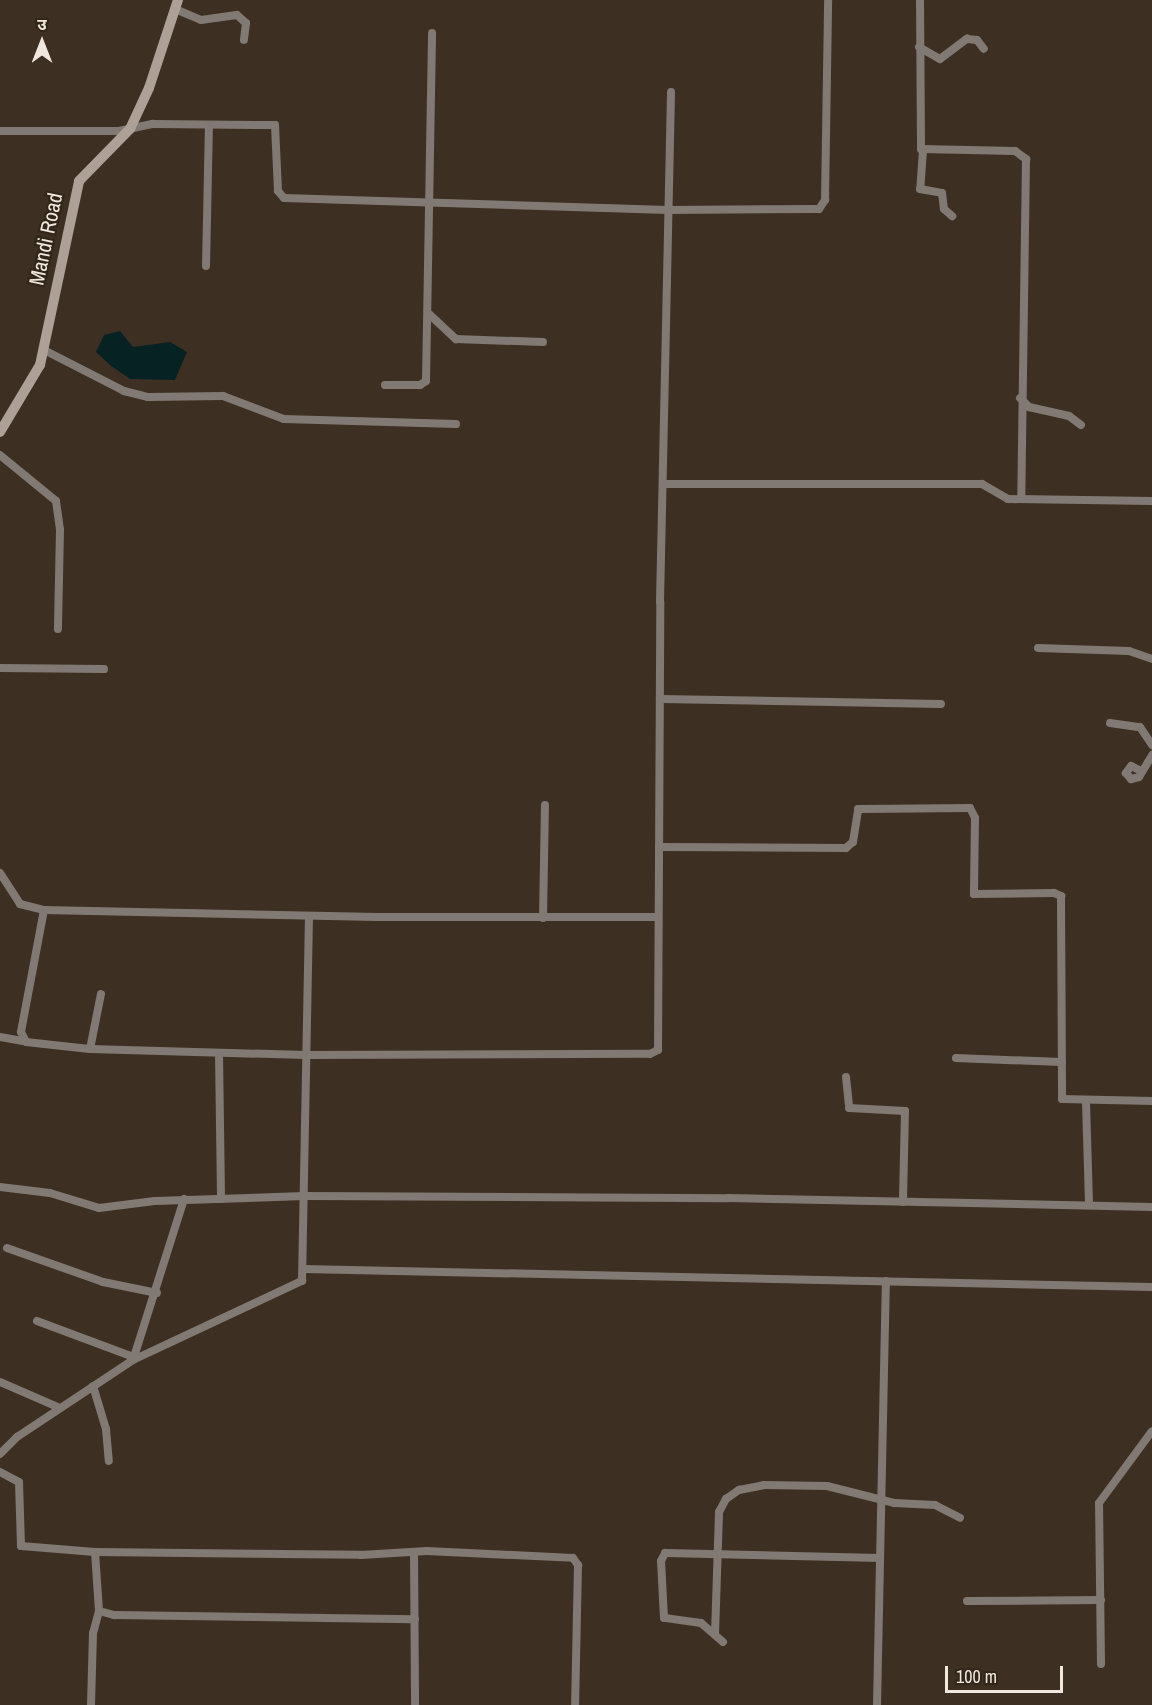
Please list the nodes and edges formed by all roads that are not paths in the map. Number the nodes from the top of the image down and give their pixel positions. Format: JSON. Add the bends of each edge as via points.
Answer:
{"nodes":[{"id":1,"x":828,"y":0,"type":"edge"},
{"id":2,"x":920,"y":0,"type":"edge"},
{"id":3,"x":177,"y":4,"type":"edge"},
{"id":4,"x":432,"y":33,"type":"dead end"},
{"id":5,"x":244,"y":40,"type":"dead end"},
{"id":6,"x":920,"y":47,"type":"junction"},
{"id":7,"x":984,"y":49,"type":"dead end"},
{"id":8,"x":671,"y":92,"type":"dead end"},
{"id":9,"x":209,"y":127,"type":"junction"},
{"id":10,"x":130,"y":129,"type":"junction"},
{"id":11,"x":0,"y":131,"type":"edge"},
{"id":12,"x":923,"y":150,"type":"junction"},
{"id":13,"x":428,"y":201,"type":"junction"},
{"id":14,"x":668,"y":210,"type":"junction"},
{"id":15,"x":952,"y":216,"type":"dead end"},
{"id":16,"x":206,"y":266,"type":"dead end"},
{"id":17,"x":429,"y":314,"type":"junction"},
{"id":18,"x":543,"y":342,"type":"dead end"},
{"id":19,"x":44,"y":350,"type":"junction"},
{"id":20,"x":385,"y":385,"type":"dead end"},
{"id":21,"x":1020,"y":398,"type":"junction"},
{"id":22,"x":456,"y":424,"type":"dead end"},
{"id":23,"x":1081,"y":425,"type":"dead end"},
{"id":24,"x":0,"y":432,"type":"edge"},
{"id":25,"x":0,"y":454,"type":"edge"},
{"id":26,"x":663,"y":484,"type":"junction"},
{"id":27,"x":1021,"y":499,"type":"junction"},
{"id":28,"x":1152,"y":501,"type":"edge"},
{"id":29,"x":58,"y":629,"type":"dead end"},
{"id":30,"x":1038,"y":648,"type":"dead end"},
{"id":31,"x":1152,"y":658,"type":"edge"},
{"id":32,"x":0,"y":668,"type":"edge"},
{"id":33,"x":104,"y":669,"type":"dead end"},
{"id":34,"x":660,"y":699,"type":"junction"},
{"id":35,"x":941,"y":704,"type":"dead end"},
{"id":36,"x":1110,"y":723,"type":"dead end"},
{"id":37,"x":1152,"y":745,"type":"edge"},
{"id":38,"x":1152,"y":755,"type":"edge"},
{"id":39,"x":1141,"y":771,"type":"dead end"},
{"id":40,"x":544,"y":805,"type":"dead end"},
{"id":41,"x":659,"y":847,"type":"junction"},
{"id":42,"x":0,"y":873,"type":"edge"},
{"id":43,"x":44,"y":910,"type":"junction"},
{"id":44,"x":309,"y":916,"type":"junction"},
{"id":45,"x":658,"y":917,"type":"junction"},
{"id":46,"x":543,"y":918,"type":"junction"},
{"id":47,"x":101,"y":994,"type":"dead end"},
{"id":48,"x":0,"y":1037,"type":"edge"},
{"id":49,"x":23,"y":1041,"type":"junction"},
{"id":50,"x":90,"y":1049,"type":"junction"},
{"id":51,"x":219,"y":1053,"type":"junction"},
{"id":52,"x":307,"y":1055,"type":"junction"},
{"id":53,"x":956,"y":1058,"type":"dead end"},
{"id":54,"x":1062,"y":1062,"type":"junction"},
{"id":55,"x":846,"y":1077,"type":"dead end"},
{"id":56,"x":1152,"y":1101,"type":"edge"},
{"id":57,"x":1086,"y":1102,"type":"junction"},
{"id":58,"x":0,"y":1187,"type":"edge"},
{"id":59,"x":305,"y":1196,"type":"junction"},
{"id":60,"x":220,"y":1198,"type":"junction"},
{"id":61,"x":184,"y":1199,"type":"junction"},
{"id":62,"x":903,"y":1202,"type":"junction"},
{"id":63,"x":1089,"y":1205,"type":"junction"},
{"id":64,"x":1152,"y":1207,"type":"edge"},
{"id":65,"x":7,"y":1248,"type":"dead end"},
{"id":66,"x":304,"y":1269,"type":"junction"},
{"id":67,"x":886,"y":1281,"type":"junction"},
{"id":68,"x":1152,"y":1287,"type":"edge"},
{"id":69,"x":157,"y":1293,"type":"junction"},
{"id":70,"x":37,"y":1321,"type":"dead end"},
{"id":71,"x":133,"y":1358,"type":"junction"},
{"id":72,"x":0,"y":1382,"type":"edge"},
{"id":73,"x":93,"y":1386,"type":"junction"},
{"id":74,"x":60,"y":1408,"type":"junction"},
{"id":75,"x":1152,"y":1431,"type":"edge"},
{"id":76,"x":0,"y":1454,"type":"edge"},
{"id":77,"x":109,"y":1461,"type":"dead end"},
{"id":78,"x":0,"y":1472,"type":"edge"},
{"id":79,"x":882,"y":1500,"type":"junction"},
{"id":80,"x":960,"y":1518,"type":"dead end"},
{"id":81,"x":95,"y":1551,"type":"junction"},
{"id":82,"x":414,"y":1552,"type":"junction"},
{"id":83,"x":716,"y":1552,"type":"junction"},
{"id":84,"x":880,"y":1558,"type":"junction"},
{"id":85,"x":1101,"y":1600,"type":"junction"},
{"id":86,"x":967,"y":1601,"type":"dead end"},
{"id":87,"x":99,"y":1611,"type":"junction"},
{"id":88,"x":415,"y":1619,"type":"junction"},
{"id":89,"x":715,"y":1634,"type":"junction"},
{"id":90,"x":723,"y":1642,"type":"dead end"},
{"id":91,"x":1101,"y":1664,"type":"dead end"},
{"id":92,"x":91,"y":1705,"type":"edge"},
{"id":93,"x":415,"y":1705,"type":"edge"},
{"id":94,"x":575,"y":1705,"type":"edge"},
{"id":95,"x":877,"y":1705,"type":"edge"}],
"edges":[{"from":1,"to":14,"type":"street","via":[[824,206]]},
{"from":2,"to":6,"type":"street"},
{"from":3,"to":5,"type":"street","via":[[201,20],[237,15],[246,23]]},
{"from":3,"to":10,"type":"street","name":"Mandi Road","via":[[149,88]]},
{"from":4,"to":13,"type":"street"},
{"from":6,"to":7,"type":"street","via":[[940,59],[967,39],[977,40]]},
{"from":6,"to":12,"type":"street","via":[[918,138]]},
{"from":8,"to":14,"type":"street"},
{"from":9,"to":10,"type":"street","via":[[153,124]]},
{"from":9,"to":13,"type":"street","via":[[277,126],[278,191],[284,198]]},
{"from":9,"to":16,"type":"street"},
{"from":10,"to":11,"type":"street"},
{"from":10,"to":19,"type":"street","name":"Mandi Road","via":[[79,181]]},
{"from":12,"to":15,"type":"street","via":[[920,189],[942,193],[944,209]]},
{"from":12,"to":21,"type":"street","via":[[1015,151],[1025,155]]},
{"from":13,"to":14,"type":"street"},
{"from":13,"to":17,"type":"street"},
{"from":14,"to":26,"type":"street"},
{"from":17,"to":18,"type":"street","via":[[456,339]]},
{"from":17,"to":20,"type":"street","via":[[425,382]]},
{"from":19,"to":22,"type":"street","via":[[124,391],[148,397],[223,396],[284,419]]},
{"from":19,"to":24,"type":"street","name":"Mandi Road","via":[[34,381]]},
{"from":21,"to":23,"type":"street","via":[[1034,409],[1069,416]]},
{"from":21,"to":27,"type":"street"},
{"from":25,"to":29,"type":"street","via":[[56,501],[60,530]]},
{"from":26,"to":27,"type":"street","via":[[982,484],[1005,498]]},
{"from":26,"to":34,"type":"street"},
{"from":27,"to":28,"type":"street"},
{"from":30,"to":31,"type":"street","via":[[1129,651]]},
{"from":32,"to":33,"type":"street"},
{"from":34,"to":35,"type":"street"},
{"from":34,"to":41,"type":"street"},
{"from":36,"to":37,"type":"street","via":[[1140,727]]},
{"from":38,"to":39,"type":"street"},
{"from":40,"to":46,"type":"street"},
{"from":41,"to":45,"type":"street"},
{"from":41,"to":54,"type":"street","via":[[846,848],[852,845],[858,809],[970,808],[975,818],[974,894],[1061,896]]},
{"from":42,"to":43,"type":"street","via":[[20,904]]},
{"from":43,"to":44,"type":"street"},
{"from":43,"to":49,"type":"street","via":[[21,1032]]},
{"from":44,"to":46,"type":"street"},
{"from":44,"to":52,"type":"street"},
{"from":45,"to":46,"type":"street"},
{"from":45,"to":52,"type":"street","via":[[662,987],[659,1046],[655,1053]]},
{"from":47,"to":50,"type":"street"},
{"from":48,"to":49,"type":"street"},
{"from":49,"to":50,"type":"street"},
{"from":50,"to":51,"type":"street"},
{"from":51,"to":52,"type":"street"},
{"from":51,"to":60,"type":"street"},
{"from":52,"to":59,"type":"street"},
{"from":53,"to":54,"type":"street"},
{"from":54,"to":57,"type":"street","via":[[1062,1099]]},
{"from":55,"to":62,"type":"street","via":[[849,1108],[900,1109],[906,1113]]},
{"from":56,"to":57,"type":"street"},
{"from":57,"to":63,"type":"street"},
{"from":58,"to":61,"type":"street","via":[[50,1193],[99,1208]]},
{"from":59,"to":60,"type":"street"},
{"from":59,"to":62,"type":"street"},
{"from":59,"to":66,"type":"street"},
{"from":60,"to":61,"type":"street"},
{"from":61,"to":69,"type":"street"},
{"from":62,"to":63,"type":"street"},
{"from":63,"to":64,"type":"street"},
{"from":65,"to":69,"type":"street","via":[[103,1282]]},
{"from":66,"to":67,"type":"street"},
{"from":66,"to":71,"type":"street","via":[[301,1281]]},
{"from":67,"to":68,"type":"street"},
{"from":67,"to":79,"type":"street"},
{"from":69,"to":71,"type":"street"},
{"from":70,"to":71,"type":"street"},
{"from":71,"to":73,"type":"street"},
{"from":72,"to":74,"type":"street"},
{"from":73,"to":74,"type":"street"},
{"from":73,"to":77,"type":"street","via":[[104,1419]]},
{"from":74,"to":76,"type":"street"},
{"from":75,"to":85,"type":"street","via":[[1099,1503]]},
{"from":78,"to":81,"type":"street","via":[[19,1482],[21,1546]]},
{"from":79,"to":80,"type":"street","via":[[935,1505]]},
{"from":79,"to":83,"type":"street","via":[[827,1486],[764,1485],[739,1490],[721,1506]]},
{"from":79,"to":84,"type":"street"},
{"from":81,"to":82,"type":"street"},
{"from":81,"to":87,"type":"street"},
{"from":82,"to":88,"type":"street"},
{"from":82,"to":94,"type":"street","via":[[576,1560]]},
{"from":83,"to":84,"type":"street"},
{"from":83,"to":89,"type":"street"},
{"from":83,"to":89,"type":"street","via":[[669,1552],[661,1561],[664,1618],[701,1623]]},
{"from":84,"to":95,"type":"street"},
{"from":85,"to":86,"type":"street"},
{"from":85,"to":91,"type":"street"},
{"from":87,"to":88,"type":"street","via":[[126,1616]]},
{"from":87,"to":92,"type":"street","via":[[93,1633]]},
{"from":88,"to":93,"type":"street"},
{"from":89,"to":90,"type":"street"}]}
